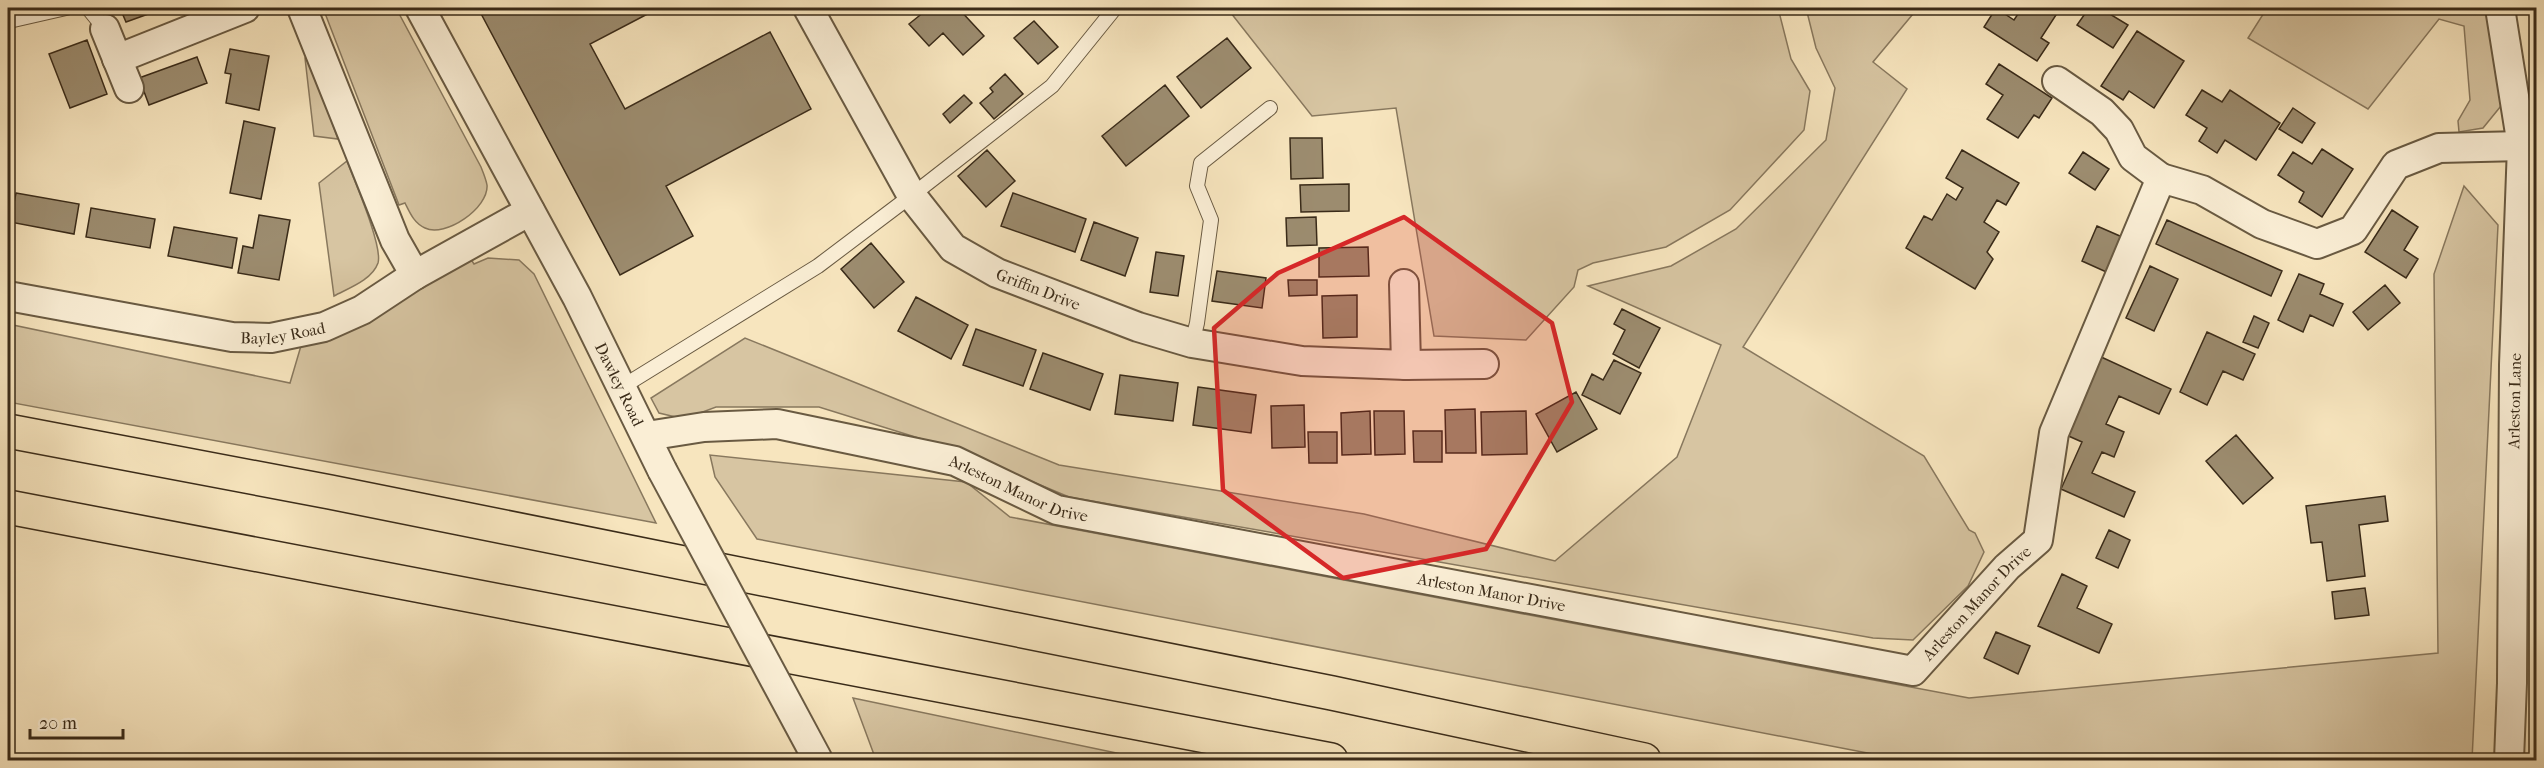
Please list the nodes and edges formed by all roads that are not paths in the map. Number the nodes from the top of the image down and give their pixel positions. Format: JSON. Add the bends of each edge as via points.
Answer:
{"nodes":[{"id":1,"x":66,"y":8,"type":"edge"},
{"id":2,"x":245,"y":8,"type":"edge"},
{"id":3,"x":302,"y":8,"type":"edge"},
{"id":4,"x":420,"y":8,"type":"edge"},
{"id":5,"x":808,"y":8,"type":"edge"},
{"id":6,"x":1115,"y":8,"type":"edge"},
{"id":7,"x":2500,"y":8,"type":"edge"},
{"id":8,"x":96,"y":18,"type":"edge"},
{"id":9,"x":9,"y":21,"type":"dead end"},
{"id":10,"x":117,"y":59,"type":"junction"},
{"id":11,"x":2057,"y":81,"type":"dead end"},
{"id":12,"x":129,"y":88,"type":"dead end"},
{"id":13,"x":1270,"y":108,"type":"dead end"},
{"id":14,"x":2522,"y":146,"type":"junction"},
{"id":15,"x":2161,"y":178,"type":"junction"},
{"id":16,"x":912,"y":196,"type":"junction"},
{"id":17,"x":530,"y":211,"type":"junction"},
{"id":18,"x":415,"y":275,"type":"junction"},
{"id":19,"x":1404,"y":284,"type":"dead end"},
{"id":20,"x":8,"y":296,"type":"edge"},
{"id":21,"x":1192,"y":343,"type":"junction"},
{"id":22,"x":1484,"y":364,"type":"dead end"},
{"id":23,"x":1406,"y":365,"type":"junction"},
{"id":24,"x":622,"y":387,"type":"junction"},
{"id":25,"x":8,"y":431,"type":"edge"},
{"id":26,"x":647,"y":436,"type":"junction"},
{"id":27,"x":8,"y":507,"type":"edge"},
{"id":28,"x":818,"y":760,"type":"edge"},
{"id":29,"x":1331,"y":760,"type":"edge"},
{"id":30,"x":1644,"y":760,"type":"edge"},
{"id":31,"x":2509,"y":760,"type":"edge"}],
"edges":[{"from":1,"to":9,"type":"lane"},
{"from":2,"to":10,"type":"street"},
{"from":3,"to":18,"type":"street","via":[[395,240]]},
{"from":4,"to":17,"type":"street","name":"Dawley Road"},
{"from":5,"to":16,"type":"street","name":"Griffin Drive"},
{"from":6,"to":16,"type":"lane","via":[[1052,86]]},
{"from":7,"to":14,"type":"street","name":"Arleston Lane"},
{"from":8,"to":10,"type":"street"},
{"from":10,"to":12,"type":"street"},
{"from":11,"to":15,"type":"street","via":[[2102,112],[2119,130],[2133,158]]},
{"from":13,"to":21,"type":"lane","via":[[1201,163],[1197,186],[1211,220]]},
{"from":14,"to":15,"type":"street","via":[[2439,148],[2396,165],[2353,230],[2317,244],[2262,224],[2202,190]]},
{"from":14,"to":31,"type":"street","name":"Arleston Lane","via":[[2514,365]]},
{"from":15,"to":26,"type":"street","name":"Arleston Manor Drive","via":[[2054,433],[2038,540],[2007,567],[1913,671],[1057,510],[955,461],[777,424],[704,427]]},
{"from":16,"to":21,"type":"street","name":"Griffin Drive","via":[[953,249],[997,273],[1137,327]]},
{"from":16,"to":24,"type":"lane","via":[[818,267]]},
{"from":17,"to":18,"type":"street","name":"Bayley Road"},
{"from":17,"to":24,"type":"street","name":"Dawley Road"},
{"from":18,"to":20,"type":"street","name":"Bayley Road","via":[[362,310],[329,325],[271,338],[232,338]]},
{"from":19,"to":23,"type":"street"},
{"from":21,"to":23,"type":"street","name":"Griffin Drive","via":[[1302,361]]},
{"from":22,"to":23,"type":"street","name":"Griffin Drive"},
{"from":24,"to":26,"type":"street","name":"Dawley Road"},
{"from":25,"to":30,"type":"highway","via":[[1332,693]]},
{"from":26,"to":28,"type":"street","name":"Dawley Road","bridge":true},
{"from":27,"to":29,"type":"highway"}]}
